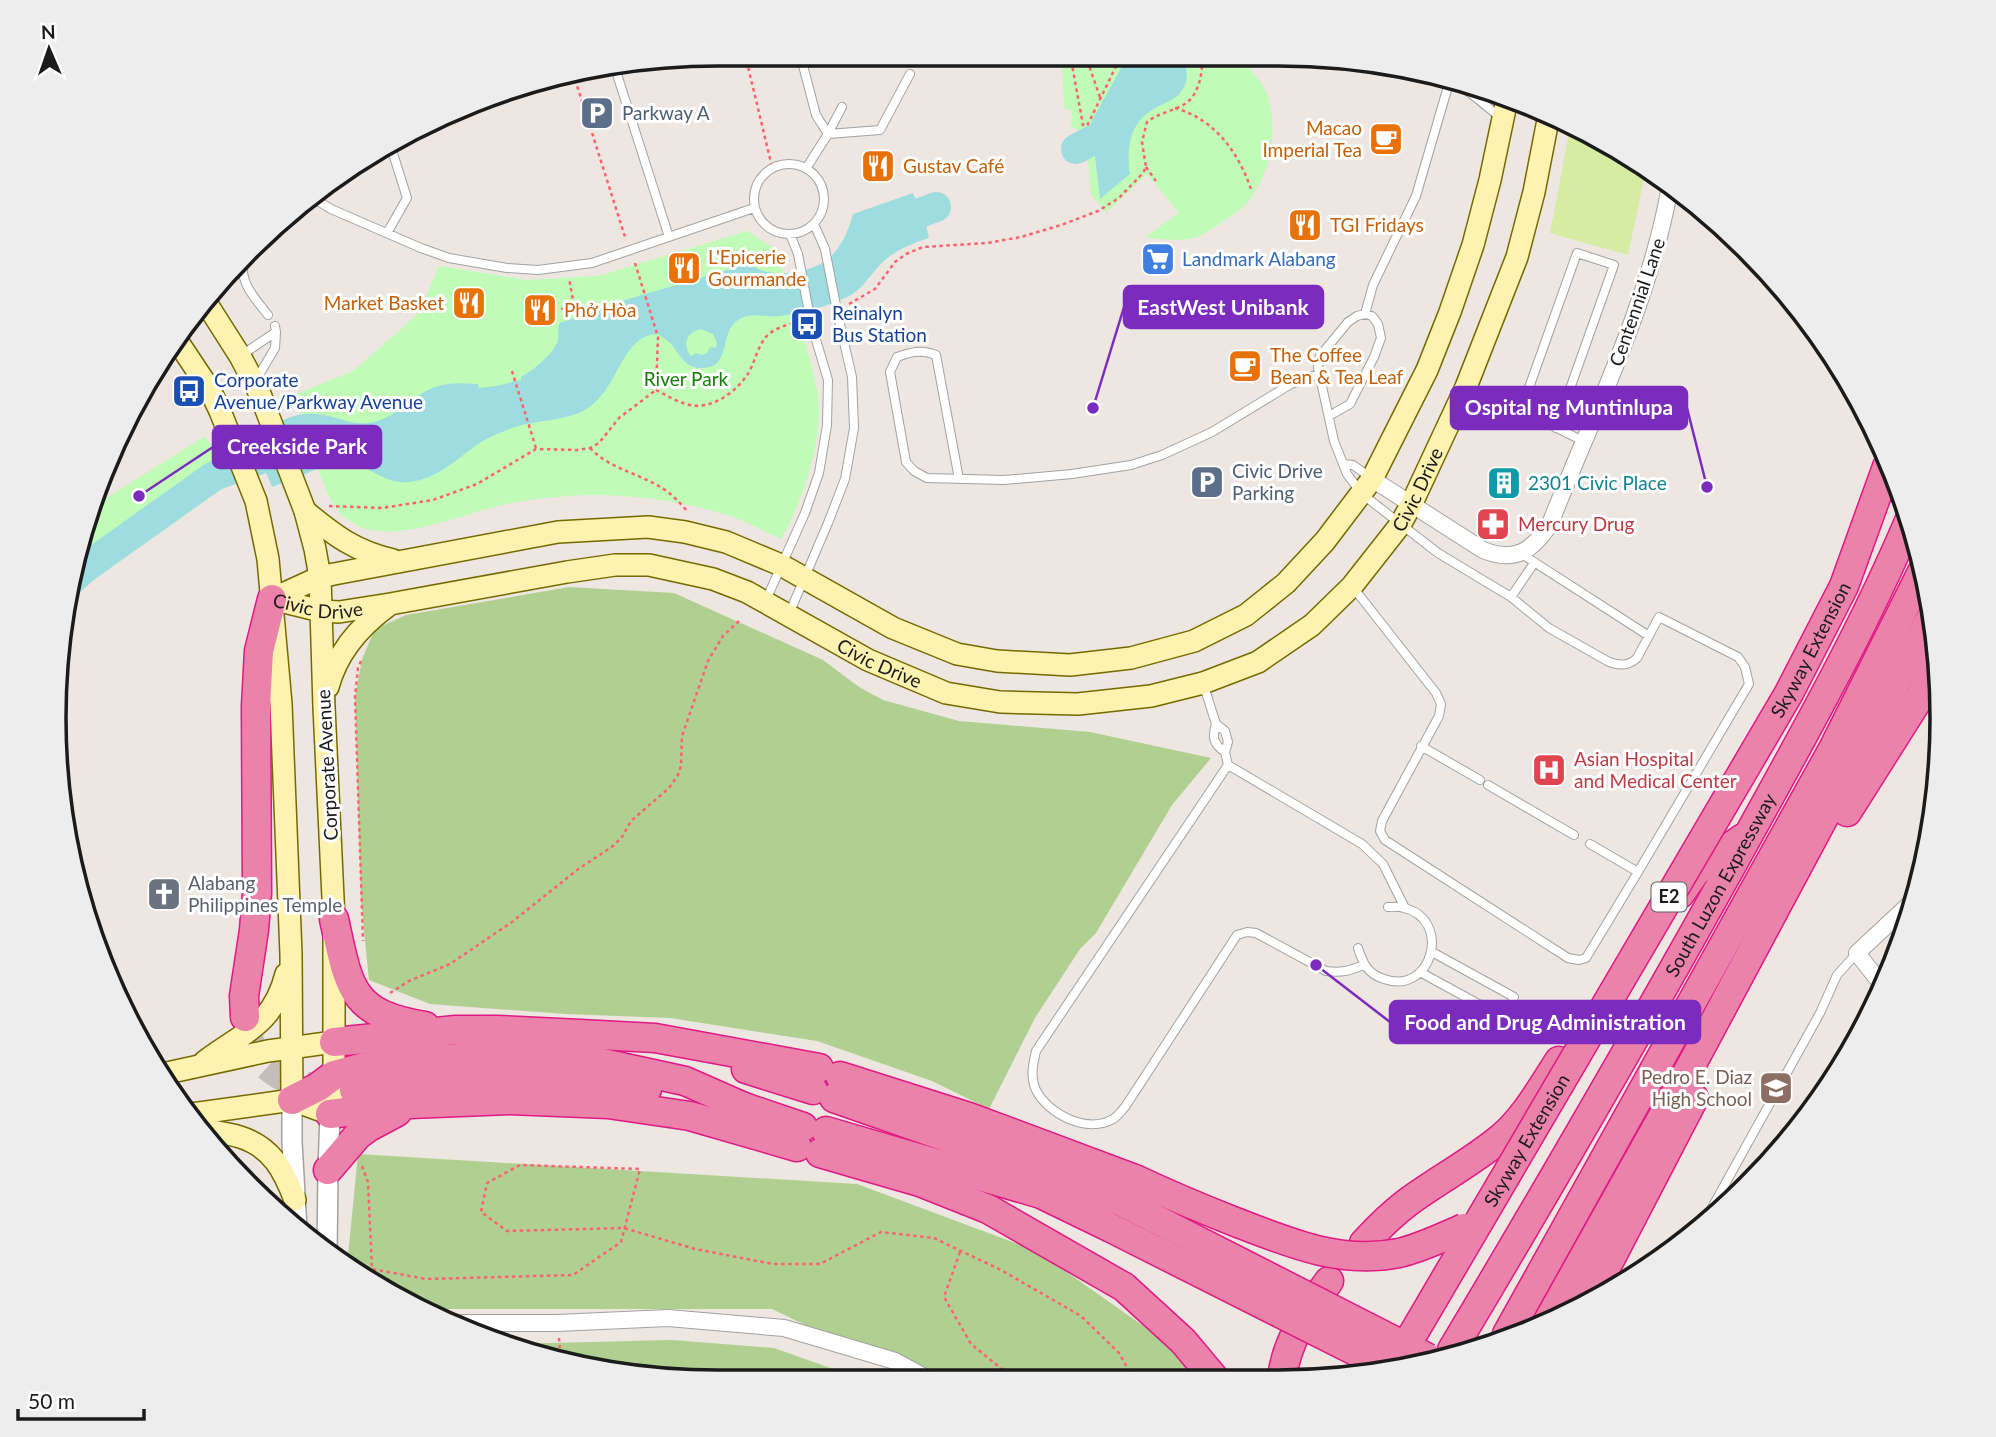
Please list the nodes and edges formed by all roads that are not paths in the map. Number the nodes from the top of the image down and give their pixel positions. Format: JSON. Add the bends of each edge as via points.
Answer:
{"nodes":[{"id":1,"x":803,"y":66,"type":"edge"},
{"id":2,"x":909,"y":74,"type":"dead end"},
{"id":3,"x":617,"y":75,"type":"edge"},
{"id":4,"x":1447,"y":89,"type":"edge"},
{"id":5,"x":1484,"y":100,"type":"edge"},
{"id":6,"x":842,"y":107,"type":"dead end"},
{"id":7,"x":1504,"y":112,"type":"edge"},
{"id":8,"x":1547,"y":125,"type":"edge"},
{"id":9,"x":828,"y":134,"type":"junction"},
{"id":10,"x":393,"y":154,"type":"edge"},
{"id":11,"x":807,"y":167,"type":"junction"},
{"id":12,"x":1668,"y":197,"type":"edge"},
{"id":13,"x":320,"y":202,"type":"edge"},
{"id":14,"x":754,"y":208,"type":"junction"},
{"id":15,"x":814,"y":224,"type":"junction"},
{"id":16,"x":387,"y":233,"type":"junction"},
{"id":17,"x":790,"y":234,"type":"junction"},
{"id":18,"x":669,"y":237,"type":"junction"},
{"id":19,"x":242,"y":273,"type":"edge"},
{"id":20,"x":211,"y":310,"type":"edge"},
{"id":21,"x":1365,"y":314,"type":"junction"},
{"id":22,"x":268,"y":315,"type":"dead end"},
{"id":23,"x":182,"y":348,"type":"edge"},
{"id":24,"x":240,"y":356,"type":"junction"},
{"id":25,"x":1318,"y":374,"type":"junction"},
{"id":26,"x":257,"y":388,"type":"junction"},
{"id":27,"x":1329,"y":416,"type":"junction"},
{"id":28,"x":1556,"y":428,"type":"junction"},
{"id":29,"x":1583,"y":441,"type":"junction"},
{"id":30,"x":1344,"y":464,"type":"junction"},
{"id":31,"x":1883,"y":477,"type":"edge"},
{"id":32,"x":959,"y":479,"type":"junction"},
{"id":33,"x":1885,"y":483,"type":"edge"},
{"id":34,"x":1367,"y":486,"type":"junction"},
{"id":35,"x":1412,"y":505,"type":"junction"},
{"id":36,"x":305,"y":512,"type":"junction"},
{"id":37,"x":1400,"y":525,"type":"junction"},
{"id":38,"x":1903,"y":536,"type":"edge"},
{"id":39,"x":1520,"y":553,"type":"junction"},
{"id":40,"x":399,"y":561,"type":"junction"},
{"id":41,"x":1534,"y":562,"type":"junction"},
{"id":42,"x":781,"y":565,"type":"junction"},
{"id":43,"x":320,"y":577,"type":"junction"},
{"id":44,"x":803,"y":578,"type":"junction"},
{"id":45,"x":1916,"y":585,"type":"edge"},
{"id":46,"x":1352,"y":586,"type":"junction"},
{"id":47,"x":1511,"y":597,"type":"junction"},
{"id":48,"x":272,"y":599,"type":"junction"},
{"id":49,"x":766,"y":601,"type":"junction"},
{"id":50,"x":390,"y":604,"type":"junction"},
{"id":51,"x":321,"y":611,"type":"junction"},
{"id":52,"x":789,"y":614,"type":"junction"},
{"id":53,"x":1924,"y":631,"type":"edge"},
{"id":54,"x":1649,"y":636,"type":"junction"},
{"id":55,"x":1928,"y":680,"type":"edge"},
{"id":56,"x":1203,"y":683,"type":"junction"},
{"id":57,"x":324,"y":707,"type":"junction"},
{"id":58,"x":1421,"y":746,"type":"junction"},
{"id":59,"x":1228,"y":765,"type":"junction"},
{"id":60,"x":1574,"y":835,"type":"dead end"},
{"id":61,"x":1748,"y":835,"type":"junction"},
{"id":62,"x":1590,"y":844,"type":"dead end"},
{"id":63,"x":1638,"y":873,"type":"junction"},
{"id":64,"x":1388,"y":906,"type":"dead end"},
{"id":65,"x":1405,"y":908,"type":"junction"},
{"id":66,"x":1899,"y":914,"type":"edge"},
{"id":67,"x":334,"y":919,"type":"junction"},
{"id":68,"x":1358,"y":948,"type":"dead end"},
{"id":69,"x":1432,"y":952,"type":"junction"},
{"id":70,"x":1857,"y":953,"type":"junction"},
{"id":71,"x":291,"y":954,"type":"junction"},
{"id":72,"x":1363,"y":965,"type":"junction"},
{"id":73,"x":1420,"y":972,"type":"junction"},
{"id":74,"x":1876,"y":977,"type":"edge"},
{"id":75,"x":245,"y":1017,"type":"tunnel mouth"},
{"id":76,"x":456,"y":1030,"type":"junction"},
{"id":77,"x":334,"y":1042,"type":"junction"},
{"id":78,"x":292,"y":1047,"type":"junction"},
{"id":79,"x":199,"y":1065,"type":"junction"},
{"id":80,"x":171,"y":1072,"type":"edge"},
{"id":81,"x":344,"y":1082,"type":"junction"},
{"id":82,"x":292,"y":1100,"type":"junction"},
{"id":83,"x":410,"y":1104,"type":"junction"},
{"id":84,"x":199,"y":1113,"type":"edge"},
{"id":85,"x":330,"y":1114,"type":"junction"},
{"id":86,"x":215,"y":1132,"type":"edge"},
{"id":87,"x":811,"y":1139,"type":"junction"},
{"id":88,"x":328,"y":1170,"type":"junction"},
{"id":89,"x":295,"y":1200,"type":"junction"},
{"id":90,"x":1715,"y":1201,"type":"edge"},
{"id":91,"x":1122,"y":1203,"type":"junction"},
{"id":92,"x":295,"y":1214,"type":"edge"},
{"id":93,"x":327,"y":1240,"type":"edge"},
{"id":94,"x":1364,"y":1243,"type":"dead end"},
{"id":95,"x":1329,"y":1281,"type":"dead end"},
{"id":96,"x":1596,"y":1287,"type":"edge"},
{"id":97,"x":1555,"y":1308,"type":"edge"},
{"id":98,"x":472,"y":1322,"type":"edge"},
{"id":99,"x":1513,"y":1326,"type":"edge"},
{"id":100,"x":1455,"y":1345,"type":"edge"},
{"id":101,"x":1421,"y":1354,"type":"edge"},
{"id":102,"x":1398,"y":1359,"type":"edge"},
{"id":103,"x":1381,"y":1362,"type":"edge"},
{"id":104,"x":912,"y":1370,"type":"edge"},
{"id":105,"x":1207,"y":1370,"type":"edge"},
{"id":106,"x":1283,"y":1370,"type":"edge"}],
"edges":[{"from":1,"to":9,"type":"lane","via":[[816,115]]},
{"from":2,"to":9,"type":"lane","via":[[880,130]]},
{"from":3,"to":18,"type":"lane"},
{"from":4,"to":21,"type":"lane","via":[[1416,196],[1373,285]]},
{"from":5,"to":7,"type":"lane"},
{"from":6,"to":9,"type":"lane"},
{"from":7,"to":34,"type":"main road","name":"Civic Drive","via":[[1473,245],[1450,312],[1427,370]]},
{"from":8,"to":35,"type":"main road","name":"Civic Drive","via":[[1517,257],[1466,387]]},
{"from":9,"to":11,"type":"lane"},
{"from":10,"to":16,"type":"lane","via":[[407,198]]},
{"from":11,"to":14,"type":"lane","via":[[788,163],[772,167],[760,177],[753,192]]},
{"from":11,"to":15,"type":"lane","via":[[823,188],[821,214]]},
{"from":12,"to":29,"type":"street","name":"Centennial Lane","via":[[1630,330]]},
{"from":13,"to":16,"type":"lane"},
{"from":14,"to":17,"type":"lane","via":[[761,222],[774,232]]},
{"from":14,"to":18,"type":"lane"},
{"from":15,"to":17,"type":"lane"},
{"from":15,"to":44,"type":"lane","bridge":true,"via":[[825,249],[852,377],[854,428],[845,479]]},
{"from":16,"to":18,"type":"lane","via":[[449,258],[517,269],[592,263]]},
{"from":17,"to":42,"type":"lane","bridge":true,"via":[[798,254],[807,321],[828,380],[827,425],[819,473]]},
{"from":19,"to":22,"type":"lane"},
{"from":20,"to":24,"type":"main road","name":"Corporate Avenue"},
{"from":21,"to":25,"type":"lane","via":[[1348,322],[1320,356]]},
{"from":21,"to":27,"type":"lane","via":[[1378,324],[1381,338],[1350,404]]},
{"from":23,"to":48,"type":"main road","via":[[210,390],[256,501]]},
{"from":24,"to":26,"type":"main road","name":"Corporate Avenue"},
{"from":24,"to":26,"type":"lane","via":[[275,329],[275,348]]},
{"from":25,"to":27,"type":"lane"},
{"from":25,"to":32,"type":"lane","via":[[1291,384],[1212,432],[1131,465],[1004,480]]},
{"from":26,"to":36,"type":"main road","name":"Corporate Avenue"},
{"from":27,"to":30,"type":"lane"},
{"from":28,"to":28,"type":"lane","via":[[1614,265],[1577,253],[1521,410]]},
{"from":28,"to":29,"type":"lane"},
{"from":29,"to":39,"type":"street","name":"Centennial Lane","via":[[1549,524]]},
{"from":30,"to":34,"type":"lane","via":[[1347,474]]},
{"from":30,"to":34,"type":"lane","via":[[1353,465]]},
{"from":31,"to":102,"type":"highway","name":"Skyway Extension","number":"E2","bridge":true,"via":[[1844,586],[1789,693]]},
{"from":32,"to":32,"type":"lane","via":[[927,478],[906,462],[890,372],[897,357],[918,351],[936,355]]},
{"from":33,"to":94,"type":"highway","via":[[1852,559],[1543,1086],[1503,1137],[1408,1202]]},
{"from":34,"to":35,"type":"street"},
{"from":34,"to":37,"type":"lane"},
{"from":34,"to":44,"type":"main road","name":"Civic Drive","via":[[1286,583],[1246,615],[1194,640],[1132,658],[1070,665],[957,654],[892,628]]},
{"from":35,"to":37,"type":"main road","name":"Civic Drive"},
{"from":35,"to":39,"type":"street","via":[[1483,550],[1507,557]]},
{"from":36,"to":40,"type":"main road","via":[[343,541],[371,555]]},
{"from":36,"to":43,"type":"main road","name":"Corporate Avenue"},
{"from":37,"to":46,"type":"main road","name":"Civic Drive"},
{"from":37,"to":47,"type":"lane"},
{"from":38,"to":61,"type":"highway","name":"South Luzon Expressway","number":"E2","via":[[1884,580]]},
{"from":39,"to":41,"type":"lane"},
{"from":40,"to":42,"type":"main road","name":"Civic Drive","via":[[558,532],[648,527],[726,541]]},
{"from":40,"to":43,"type":"main road","name":"Civic Drive"},
{"from":41,"to":47,"type":"lane"},
{"from":41,"to":54,"type":"lane"},
{"from":42,"to":44,"type":"main road","name":"Civic Drive"},
{"from":42,"to":49,"type":"lane"},
{"from":43,"to":48,"type":"main road","name":"Civic Drive"},
{"from":43,"to":51,"type":"main road","name":"Corporate Avenue"},
{"from":44,"to":52,"type":"lane"},
{"from":45,"to":99,"type":"highway","name":"South Luzon Expressway","via":[[1833,750]]},
{"from":46,"to":56,"type":"main road","name":"Civic Drive","via":[[1312,625],[1258,662]]},
{"from":46,"to":58,"type":"lane","via":[[1440,698],[1439,716]]},
{"from":47,"to":54,"type":"lane","via":[[1549,628],[1617,665],[1632,663]]},
{"from":48,"to":51,"type":"main road","name":"Civic Drive"},
{"from":48,"to":71,"type":"main road"},
{"from":48,"to":75,"type":"highway","via":[[259,651],[257,893]]},
{"from":49,"to":50,"type":"main road","name":"Civic Drive","via":[[682,571],[615,565]]},
{"from":49,"to":52,"type":"main road","name":"Civic Drive"},
{"from":50,"to":51,"type":"main road","name":"Civic Drive"},
{"from":50,"to":57,"type":"main road","via":[[370,619],[344,650],[329,682]]},
{"from":51,"to":57,"type":"main road","name":"Corporate Avenue"},
{"from":52,"to":56,"type":"main road","name":"Civic Drive","via":[[868,660],[946,693],[1000,702],[1078,704],[1151,696]]},
{"from":53,"to":97,"type":"highway"},
{"from":54,"to":63,"type":"lane","via":[[1659,617],[1738,657],[1749,684]]},
{"from":55,"to":96,"type":"highway","via":[[1789,909]]},
{"from":56,"to":59,"type":"lane","via":[[1216,724],[1212,734],[1216,746],[1225,751]]},
{"from":57,"to":67,"type":"main road","name":"Corporate Avenue"},
{"from":58,"to":60,"type":"lane"},
{"from":58,"to":63,"type":"lane","via":[[1382,821],[1380,831],[1385,840],[1568,958],[1579,960],[1588,955]]},
{"from":59,"to":65,"type":"lane","via":[[1362,844],[1383,864]]},
{"from":59,"to":72,"type":"lane","via":[[1036,1051],[1032,1069],[1035,1088],[1046,1104],[1079,1123],[1114,1119],[1237,935],[1256,933],[1326,971],[1337,973]]},
{"from":61,"to":91,"type":"highway","bridge":true,"via":[[1696,871],[1661,921],[1496,1201],[1464,1228],[1398,1253],[1331,1254],[1293,1245],[1170,1196]]},
{"from":61,"to":100,"type":"highway","name":"South Luzon Expressway","number":"E2","via":[[1642,1027]]},
{"from":62,"to":63,"type":"lane"},
{"from":64,"to":65,"type":"lane"},
{"from":65,"to":69,"type":"lane","via":[[1427,925]]},
{"from":66,"to":70,"type":"street"},
{"from":67,"to":76,"type":"highway","via":[[345,969],[361,1000],[396,1020]]},
{"from":67,"to":77,"type":"main road","name":"Corporate Avenue"},
{"from":68,"to":72,"type":"lane"},
{"from":69,"to":73,"type":"lane"},
{"from":69,"to":73,"type":"lane","via":[[1514,998],[1504,1018]]},
{"from":70,"to":74,"type":"street"},
{"from":70,"to":90,"type":"lane","via":[[1837,975]]},
{"from":71,"to":78,"type":"main road"},
{"from":71,"to":79,"type":"main road","via":[[283,985],[264,1019]]},
{"from":72,"to":73,"type":"lane","via":[[1392,982]]},
{"from":76,"to":77,"type":"highway"},
{"from":76,"to":91,"type":"highway","via":[[679,1042],[764,1076],[827,1083]]},
{"from":77,"to":78,"type":"main road"},
{"from":77,"to":81,"type":"main road","name":"Corporate Avenue"},
{"from":78,"to":79,"type":"main road"},
{"from":78,"to":82,"type":"main road"},
{"from":79,"to":80,"type":"main road"},
{"from":81,"to":82,"type":"highway","via":[[318,1087]]},
{"from":81,"to":85,"type":"main road","name":"Corporate Avenue"},
{"from":81,"to":87,"type":"highway","via":[[512,1078],[610,1084],[744,1107]]},
{"from":82,"to":84,"type":"main road"},
{"from":82,"to":85,"type":"main road"},
{"from":82,"to":89,"type":"street"},
{"from":83,"to":85,"type":"highway"},
{"from":83,"to":87,"type":"highway","via":[[510,1100],[608,1104]]},
{"from":83,"to":88,"type":"highway","via":[[369,1127]]},
{"from":85,"to":88,"type":"street","name":"Corporate Avenue"},
{"from":86,"to":89,"type":"main road","via":[[241,1137],[265,1150],[277,1161]]},
{"from":87,"to":91,"type":"highway","via":[[1041,1194]]},
{"from":87,"to":105,"type":"highway","via":[[988,1209],[1125,1287]]},
{"from":88,"to":93,"type":"street","name":"Corporate Avenue"},
{"from":89,"to":92,"type":"street"},
{"from":91,"to":101,"type":"highway","bridge":true},
{"from":91,"to":103,"type":"highway","bridge":true},
{"from":95,"to":106,"type":"highway","via":[[1309,1308]]},
{"from":98,"to":104,"type":"street","via":[[668,1318],[784,1328]]}]}
